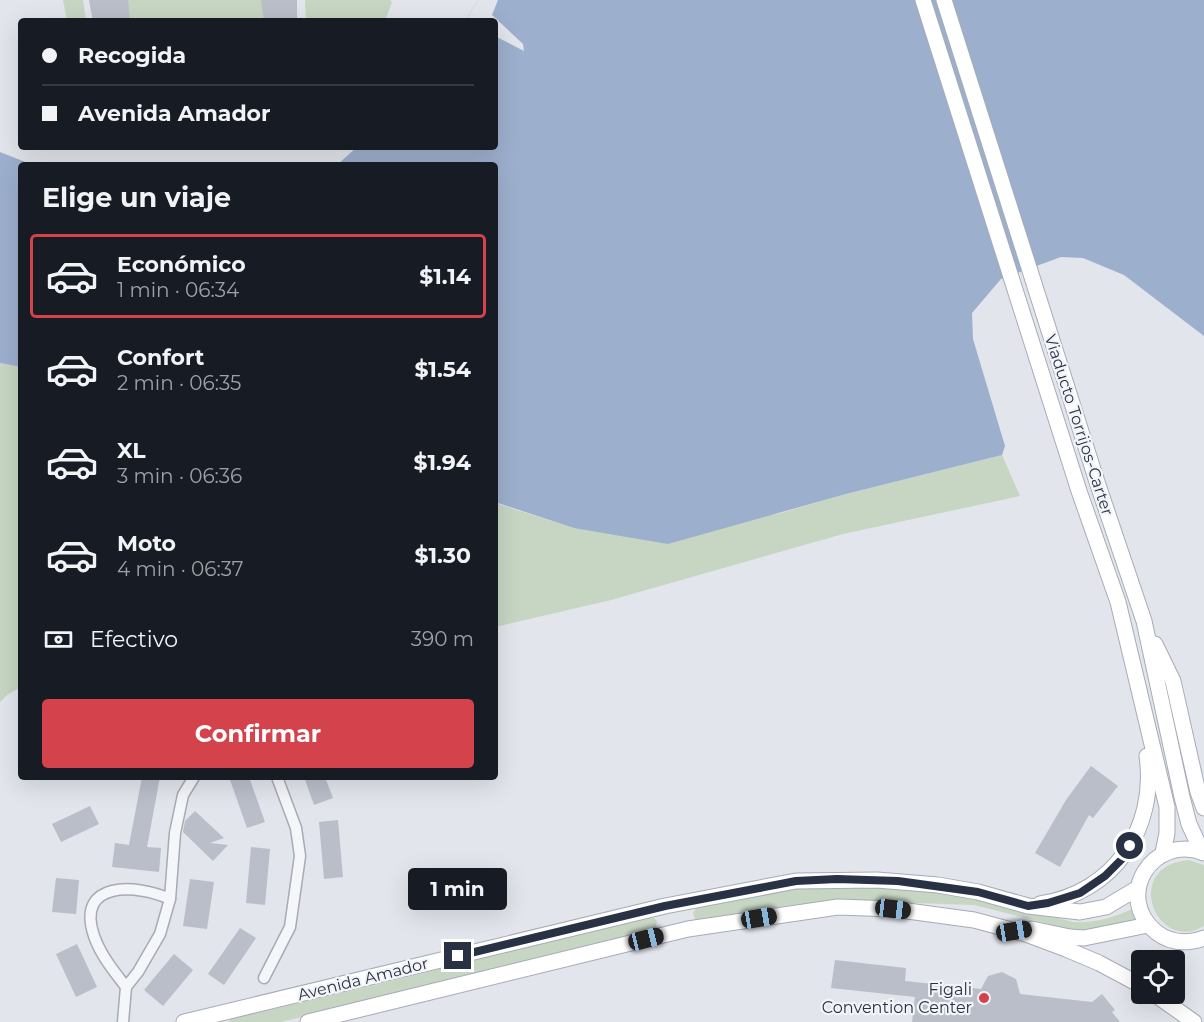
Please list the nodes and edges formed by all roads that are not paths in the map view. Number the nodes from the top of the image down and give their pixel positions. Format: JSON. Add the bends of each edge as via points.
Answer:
{"nodes":[{"id":1,"x":923,"y":0,"type":"edge"},
{"id":2,"x":944,"y":0,"type":"edge"},
{"id":3,"x":1144,"y":621,"type":"junction"},
{"id":4,"x":1138,"y":685,"type":"junction"},
{"id":5,"x":192,"y":780,"type":"edge"},
{"id":6,"x":278,"y":780,"type":"edge"},
{"id":7,"x":1204,"y":808,"type":"edge"},
{"id":8,"x":1203,"y":852,"type":"edge"},
{"id":9,"x":1163,"y":853,"type":"junction"},
{"id":10,"x":1138,"y":888,"type":"junction"},
{"id":11,"x":170,"y":899,"type":"junction"},
{"id":12,"x":665,"y":906,"type":"junction"},
{"id":13,"x":1028,"y":906,"type":"junction"},
{"id":14,"x":1148,"y":925,"type":"junction"},
{"id":15,"x":688,"y":929,"type":"junction"},
{"id":16,"x":1014,"y":931,"type":"junction"},
{"id":17,"x":1200,"y":943,"type":"edge"},
{"id":18,"x":264,"y":978,"type":"dead end"},
{"id":19,"x":1131,"y":979,"type":"edge"},
{"id":20,"x":126,"y":987,"type":"junction"},
{"id":21,"x":1169,"y":1004,"type":"edge"},
{"id":22,"x":204,"y":1020,"type":"edge"},
{"id":23,"x":123,"y":1022,"type":"edge"},
{"id":24,"x":184,"y":1022,"type":"edge"},
{"id":25,"x":308,"y":1022,"type":"edge"},
{"id":26,"x":1194,"y":1022,"type":"edge"}],
"edges":[{"from":1,"to":4,"type":"main road","name":"Viaducto Torrijos-Carter","via":[[1118,602]]},
{"from":2,"to":3,"type":"main road","name":"Viaducto Torrijos-Carter"},
{"from":3,"to":7,"type":"main road","via":[[1173,681]]},
{"from":3,"to":8,"type":"main road","name":"Viaducto Torrijos-Carter","via":[[1182,797],[1189,824]]},
{"from":4,"to":9,"type":"main road","name":"Viaducto Torrijos-Carter","via":[[1167,807]]},
{"from":4,"to":13,"type":"main road","via":[[1149,773],[1137,835],[1123,858],[1080,893]]},
{"from":5,"to":11,"type":"street","via":[[183,795],[177,824]]},
{"from":6,"to":18,"type":"street","via":[[296,828],[300,856],[290,927]]},
{"from":8,"to":9,"type":"main road","via":[[1176,849]]},
{"from":9,"to":10,"type":"main road","via":[[1146,868]]},
{"from":10,"to":13,"type":"main road","name":"Avenida Amador","via":[[1094,911]]},
{"from":10,"to":14,"type":"main road","via":[[1141,914]]},
{"from":11,"to":20,"type":"street","via":[[160,934]]},
{"from":11,"to":20,"type":"street","via":[[155,892],[118,888],[95,901],[90,914],[93,935],[103,957]]},
{"from":12,"to":13,"type":"main road","name":"Avenida Amador","via":[[796,881],[837,879],[938,885]]},
{"from":12,"to":15,"type":"main road"},
{"from":12,"to":22,"type":"main road","name":"Avenida Amador"},
{"from":14,"to":16,"type":"main road","name":"Avenida Amador","via":[[1084,938],[1037,929]]},
{"from":14,"to":17,"type":"main road","via":[[1177,942]]},
{"from":15,"to":16,"type":"main road","name":"Avenida Amador","via":[[838,907],[936,914]]},
{"from":15,"to":25,"type":"main road","name":"Avenida Amador"},
{"from":16,"to":19,"type":"main road","name":"Avenida Amador","via":[[1077,953]]},
{"from":20,"to":23,"type":"street"},
{"from":21,"to":26,"type":"main road"},
{"from":22,"to":24,"type":"main road","name":"Avenida Amador"}]}
